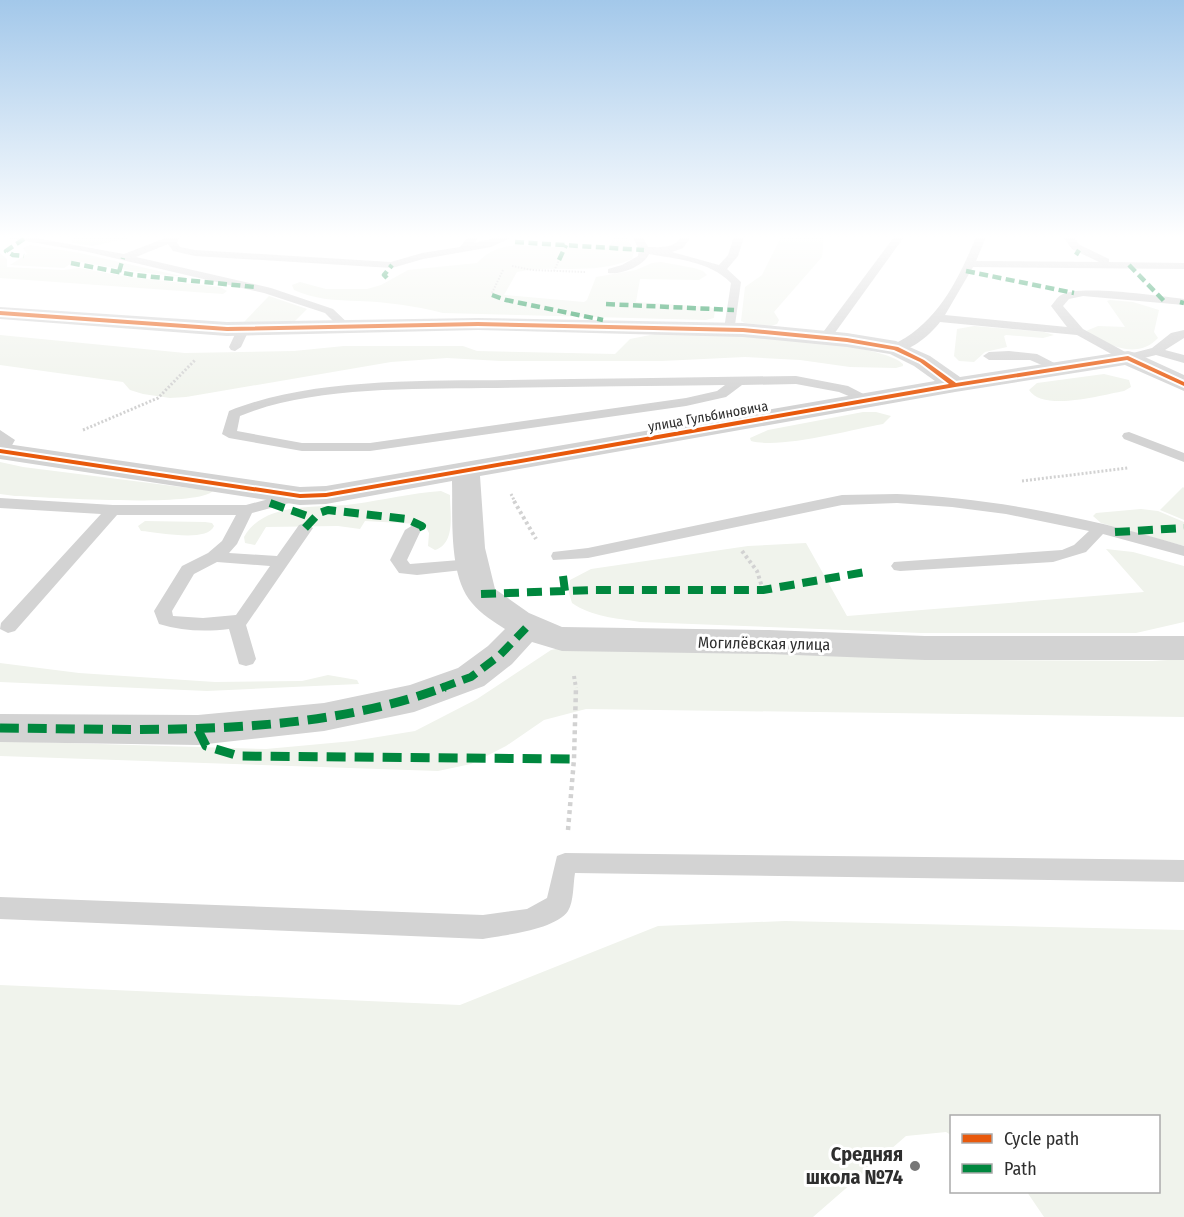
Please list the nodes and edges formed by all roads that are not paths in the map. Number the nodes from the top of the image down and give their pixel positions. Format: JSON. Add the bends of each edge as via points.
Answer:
{"nodes":[{"id":1,"x":280,"y":294,"type":"edge"},
{"id":2,"x":734,"y":294,"type":"edge"},
{"id":3,"x":857,"y":294,"type":"edge"},
{"id":4,"x":953,"y":294,"type":"edge"},
{"id":5,"x":1072,"y":294,"type":"edge"},
{"id":6,"x":1084,"y":294,"type":"edge"},
{"id":7,"x":1184,"y":302,"type":"edge"},
{"id":8,"x":0,"y":313,"type":"edge"},
{"id":9,"x":939,"y":318,"type":"junction"},
{"id":10,"x":346,"y":327,"type":"junction"},
{"id":11,"x":730,"y":329,"type":"junction"},
{"id":12,"x":1079,"y":332,"type":"junction"},
{"id":13,"x":1184,"y":334,"type":"edge"},
{"id":14,"x":825,"y":338,"type":"junction"},
{"id":15,"x":897,"y":348,"type":"junction"},
{"id":16,"x":1156,"y":351,"type":"junction"},
{"id":17,"x":989,"y":356,"type":"dead end"},
{"id":18,"x":1128,"y":358,"type":"junction"},
{"id":19,"x":1184,"y":359,"type":"edge"},
{"id":20,"x":1058,"y":368,"type":"junction"},
{"id":21,"x":739,"y":381,"type":"junction"},
{"id":22,"x":1184,"y":384,"type":"edge"},
{"id":23,"x":955,"y":385,"type":"junction"},
{"id":24,"x":870,"y":401,"type":"junction"},
{"id":25,"x":1129,"y":436,"type":"dead end"},
{"id":26,"x":8,"y":448,"type":"edge"},
{"id":27,"x":1184,"y":458,"type":"edge"},
{"id":28,"x":482,"y":469,"type":"junction"},
{"id":29,"x":300,"y":495,"type":"junction"},
{"id":30,"x":0,"y":503,"type":"edge"},
{"id":31,"x":113,"y":510,"type":"junction"},
{"id":32,"x":246,"y":510,"type":"junction"},
{"id":33,"x":305,"y":528,"type":"dead end"},
{"id":34,"x":1100,"y":528,"type":"junction"},
{"id":35,"x":413,"y":530,"type":"dead end"},
{"id":36,"x":1184,"y":551,"type":"edge"},
{"id":37,"x":558,"y":556,"type":"dead end"},
{"id":38,"x":214,"y":557,"type":"junction"},
{"id":39,"x":283,"y":562,"type":"junction"},
{"id":40,"x":472,"y":564,"type":"junction"},
{"id":41,"x":900,"y":566,"type":"dead end"},
{"id":42,"x":236,"y":622,"type":"junction"},
{"id":43,"x":8,"y":627,"type":"dead end"},
{"id":44,"x":526,"y":628,"type":"junction"},
{"id":45,"x":1184,"y":648,"type":"edge"},
{"id":46,"x":246,"y":659,"type":"dead end"},
{"id":47,"x":0,"y":728,"type":"edge"},
{"id":48,"x":1184,"y":871,"type":"edge"},
{"id":49,"x":0,"y":908,"type":"edge"}],
"edges":[{"from":1,"to":10,"type":"lane","via":[[329,310]]},
{"from":2,"to":11,"type":"lane"},
{"from":3,"to":14,"type":"lane"},
{"from":4,"to":9,"type":"lane"},
{"from":5,"to":12,"type":"lane","via":[[1057,306],[1064,320]]},
{"from":6,"to":7,"type":"lane"},
{"from":8,"to":10,"type":"street","via":[[239,339]]},
{"from":9,"to":12,"type":"lane"},
{"from":9,"to":15,"type":"lane","via":[[925,333]]},
{"from":10,"to":11,"type":"street","via":[[478,324]]},
{"from":11,"to":14,"type":"street"},
{"from":12,"to":18,"type":"lane"},
{"from":13,"to":16,"type":"lane"},
{"from":14,"to":15,"type":"street"},
{"from":15,"to":23,"type":"street"},
{"from":16,"to":18,"type":"lane"},
{"from":16,"to":19,"type":"lane"},
{"from":17,"to":20,"type":"lane","via":[[1034,356]]},
{"from":18,"to":20,"type":"street","name":"улица Гульбиновича"},
{"from":18,"to":22,"type":"street"},
{"from":20,"to":23,"type":"street","name":"улица Гульбиновича"},
{"from":21,"to":21,"type":"lane","via":[[315,392],[258,404],[234,414],[229,434],[302,447],[370,447],[686,402],[721,394]]},
{"from":21,"to":24,"type":"lane","via":[[821,383]]},
{"from":23,"to":24,"type":"street","name":"улица Гульбиновича"},
{"from":24,"to":28,"type":"street","name":"улица Гульбиновича"},
{"from":25,"to":27,"type":"lane"},
{"from":26,"to":29,"type":"street","name":"улица Гульбиновича"},
{"from":28,"to":29,"type":"street","name":"улица Гульбиновича","via":[[343,493]]},
{"from":28,"to":40,"type":"street","name":"Могилёвская улица"},
{"from":29,"to":32,"type":"lane"},
{"from":30,"to":31,"type":"lane"},
{"from":31,"to":32,"type":"lane"},
{"from":31,"to":43,"type":"lane"},
{"from":32,"to":38,"type":"lane","via":[[228,544]]},
{"from":33,"to":39,"type":"lane"},
{"from":34,"to":36,"type":"lane"},
{"from":34,"to":37,"type":"lane","via":[[995,507],[878,497],[842,500]]},
{"from":34,"to":41,"type":"lane","via":[[1084,548],[1053,557]]},
{"from":35,"to":40,"type":"lane","via":[[398,560],[405,569]]},
{"from":38,"to":39,"type":"lane"},
{"from":38,"to":42,"type":"lane","via":[[188,570],[163,611],[165,620]]},
{"from":39,"to":42,"type":"lane","via":[[250,611]]},
{"from":40,"to":44,"type":"street","name":"Могилёвская улица","via":[[481,594]]},
{"from":42,"to":46,"type":"lane"},
{"from":44,"to":45,"type":"street","name":"Могилёвская улица","via":[[562,639],[925,648]]},
{"from":44,"to":47,"type":"street","via":[[471,677],[414,698],[324,717],[198,730]]},
{"from":48,"to":49,"type":"lane","via":[[565,863],[558,905],[530,920],[483,927]]}]}
